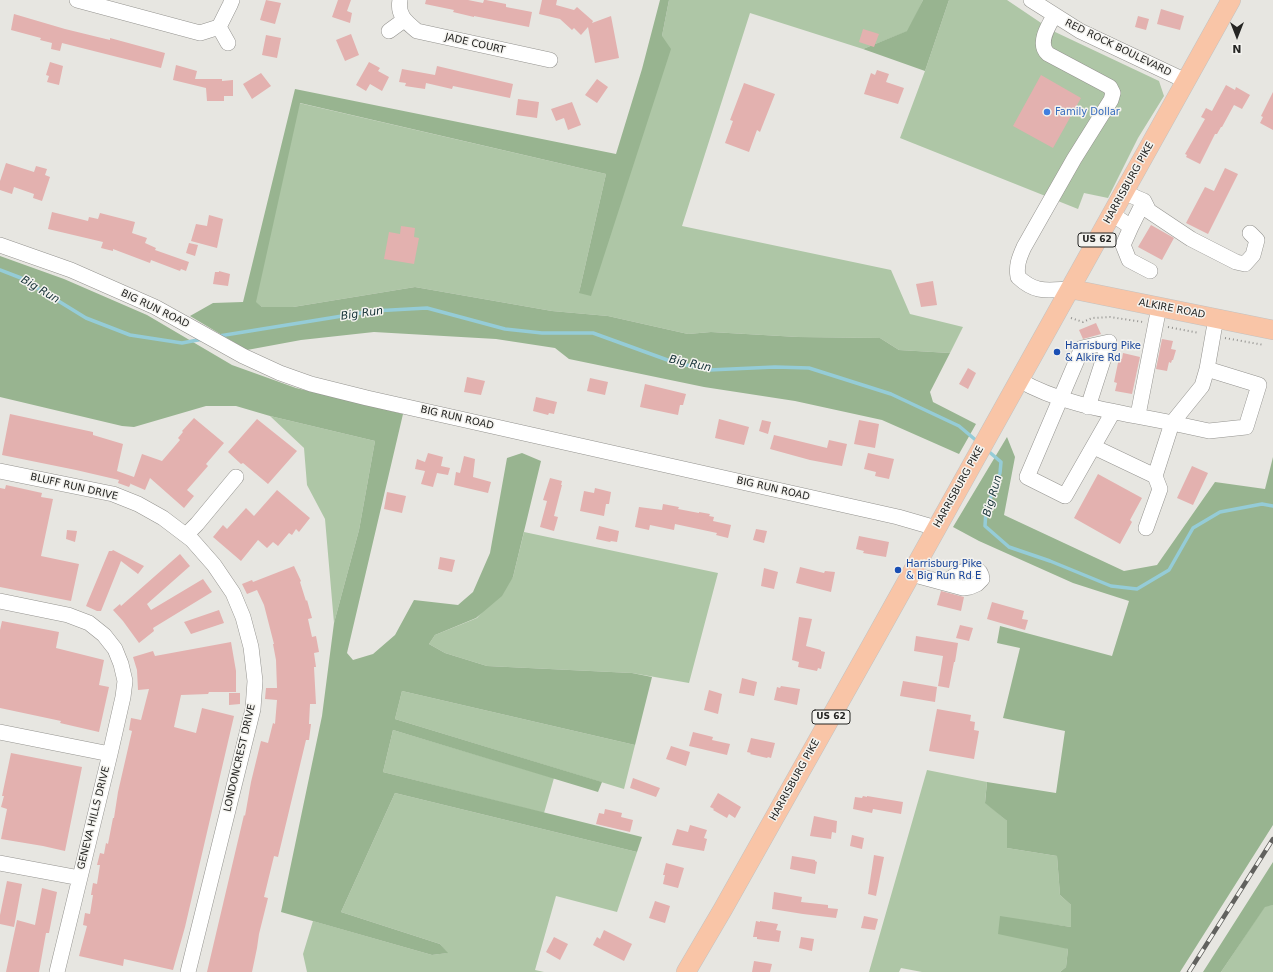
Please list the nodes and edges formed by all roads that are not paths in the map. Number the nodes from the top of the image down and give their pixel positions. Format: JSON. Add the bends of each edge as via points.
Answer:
{"nodes":[{"id":1,"x":77,"y":0,"type":"edge"},
{"id":2,"x":232,"y":0,"type":"edge"},
{"id":3,"x":400,"y":0,"type":"edge"},
{"id":4,"x":1031,"y":0,"type":"edge"},
{"id":5,"x":1230,"y":0,"type":"edge"},
{"id":6,"x":1054,"y":16,"type":"junction"},
{"id":7,"x":404,"y":20,"type":"junction"},
{"id":8,"x":219,"y":27,"type":"junction"},
{"id":9,"x":389,"y":31,"type":"dead end"},
{"id":10,"x":228,"y":42,"type":"dead end"},
{"id":11,"x":550,"y":60,"type":"dead end"},
{"id":12,"x":1186,"y":81,"type":"junction"},
{"id":13,"x":1123,"y":192,"type":"junction"},
{"id":14,"x":1144,"y":201,"type":"junction"},
{"id":15,"x":1112,"y":214,"type":"junction"},
{"id":16,"x":1131,"y":227,"type":"junction"},
{"id":17,"x":1250,"y":233,"type":"dead end"},
{"id":18,"x":0,"y":245,"type":"edge"},
{"id":19,"x":1150,"y":271,"type":"dead end"},
{"id":20,"x":1071,"y":289,"type":"junction"},
{"id":21,"x":1159,"y":307,"type":"junction"},
{"id":22,"x":1216,"y":318,"type":"junction"},
{"id":23,"x":1272,"y":327,"type":"edge"},
{"id":24,"x":1207,"y":369,"type":"junction"},
{"id":25,"x":1019,"y":380,"type":"junction"},
{"id":26,"x":1060,"y":398,"type":"junction"},
{"id":27,"x":1088,"y":407,"type":"junction"},
{"id":28,"x":1113,"y":412,"type":"junction"},
{"id":29,"x":1138,"y":416,"type":"junction"},
{"id":30,"x":1172,"y":423,"type":"junction"},
{"id":31,"x":1094,"y":447,"type":"junction"},
{"id":32,"x":0,"y":471,"type":"edge"},
{"id":33,"x":1155,"y":476,"type":"junction"},
{"id":34,"x":236,"y":477,"type":"dead end"},
{"id":35,"x":936,"y":528,"type":"junction"},
{"id":36,"x":1146,"y":528,"type":"dead end"},
{"id":37,"x":186,"y":535,"type":"junction"},
{"id":38,"x":911,"y":574,"type":"junction"},
{"id":39,"x":944,"y":583,"type":"dead end"},
{"id":40,"x":0,"y":601,"type":"edge"},
{"id":41,"x":0,"y":732,"type":"edge"},
{"id":42,"x":110,"y":754,"type":"junction"},
{"id":43,"x":0,"y":863,"type":"edge"},
{"id":44,"x":80,"y":878,"type":"junction"},
{"id":45,"x":58,"y":972,"type":"edge"},
{"id":46,"x":188,"y":972,"type":"edge"},
{"id":47,"x":686,"y":972,"type":"edge"}],
"edges":[{"from":1,"to":8,"type":"street","via":[[200,32]]},
{"from":2,"to":8,"type":"street"},
{"from":3,"to":7,"type":"street","via":[[398,8]]},
{"from":4,"to":6,"type":"street","name":"RED ROCK BOULEVARD"},
{"from":5,"to":12,"type":"main road","name":"HARRISBURG PIKE","number":"US 62"},
{"from":6,"to":12,"type":"street","name":"RED ROCK BOULEVARD","via":[[1080,32]]},
{"from":6,"to":20,"type":"street","via":[[1045,35],[1044,50],[1110,87],[1113,93],[1018,261],[1018,277],[1030,287],[1042,290]]},
{"from":7,"to":9,"type":"street"},
{"from":7,"to":11,"type":"street","name":"JADE COURT","via":[[417,31]]},
{"from":8,"to":10,"type":"street"},
{"from":12,"to":13,"type":"main road","name":"HARRISBURG PIKE","number":"US 62"},
{"from":13,"to":14,"type":"street"},
{"from":13,"to":15,"type":"main road","name":"HARRISBURG PIKE","number":"US 62"},
{"from":14,"to":16,"type":"street"},
{"from":14,"to":17,"type":"street","via":[[1149,211],[1191,238],[1236,262],[1245,264],[1253,255],[1257,240]]},
{"from":15,"to":16,"type":"street"},
{"from":15,"to":20,"type":"main road","name":"HARRISBURG PIKE","number":"US 62"},
{"from":16,"to":19,"type":"street","via":[[1124,245],[1130,260]]},
{"from":18,"to":35,"type":"street","name":"BIG RUN ROAD","via":[[71,270],[155,307],[243,356],[311,384],[898,516]]},
{"from":20,"to":21,"type":"main road","name":"ALKIRE ROAD"},
{"from":20,"to":25,"type":"main road","name":"HARRISBURG PIKE","number":"US 62"},
{"from":21,"to":22,"type":"main road","name":"ALKIRE ROAD"},
{"from":21,"to":29,"type":"street"},
{"from":22,"to":23,"type":"main road","name":"ALKIRE ROAD"},
{"from":22,"to":24,"type":"street"},
{"from":24,"to":30,"type":"street","via":[[1202,386]]},
{"from":24,"to":30,"type":"street","via":[[1259,385],[1246,426],[1209,431]]},
{"from":25,"to":26,"type":"street","via":[[1036,390]]},
{"from":25,"to":35,"type":"main road","name":"HARRISBURG PIKE","number":"US 62"},
{"from":26,"to":27,"type":"street"},
{"from":26,"to":27,"type":"street","via":[[1082,348],[1109,342]]},
{"from":26,"to":31,"type":"street","via":[[1027,477],[1065,496]]},
{"from":27,"to":28,"type":"street"},
{"from":28,"to":29,"type":"street"},
{"from":28,"to":31,"type":"street"},
{"from":29,"to":30,"type":"street"},
{"from":30,"to":33,"type":"street"},
{"from":31,"to":33,"type":"street"},
{"from":32,"to":37,"type":"street","name":"BLUFF RUN DRIVE","via":[[113,494],[138,504]]},
{"from":33,"to":36,"type":"street","via":[[1160,489]]},
{"from":34,"to":37,"type":"street"},
{"from":35,"to":38,"type":"main road","name":"HARRISBURG PIKE","number":"US 62"},
{"from":37,"to":46,"type":"street","name":"LONDONCREST DRIVE","via":[[214,565],[233,593],[251,647],[254,681],[253,709]]},
{"from":38,"to":39,"type":"street"},
{"from":38,"to":47,"type":"main road","name":"HARRISBURG PIKE","number":"US 62"},
{"from":40,"to":42,"type":"street","name":"GENEVA HILLS DRIVE","via":[[68,615],[89,623],[104,635],[115,649],[125,681]]},
{"from":41,"to":42,"type":"street"},
{"from":42,"to":44,"type":"street","name":"GENEVA HILLS DRIVE"},
{"from":43,"to":44,"type":"street"},
{"from":44,"to":45,"type":"street","name":"GENEVA HILLS DRIVE"}]}
